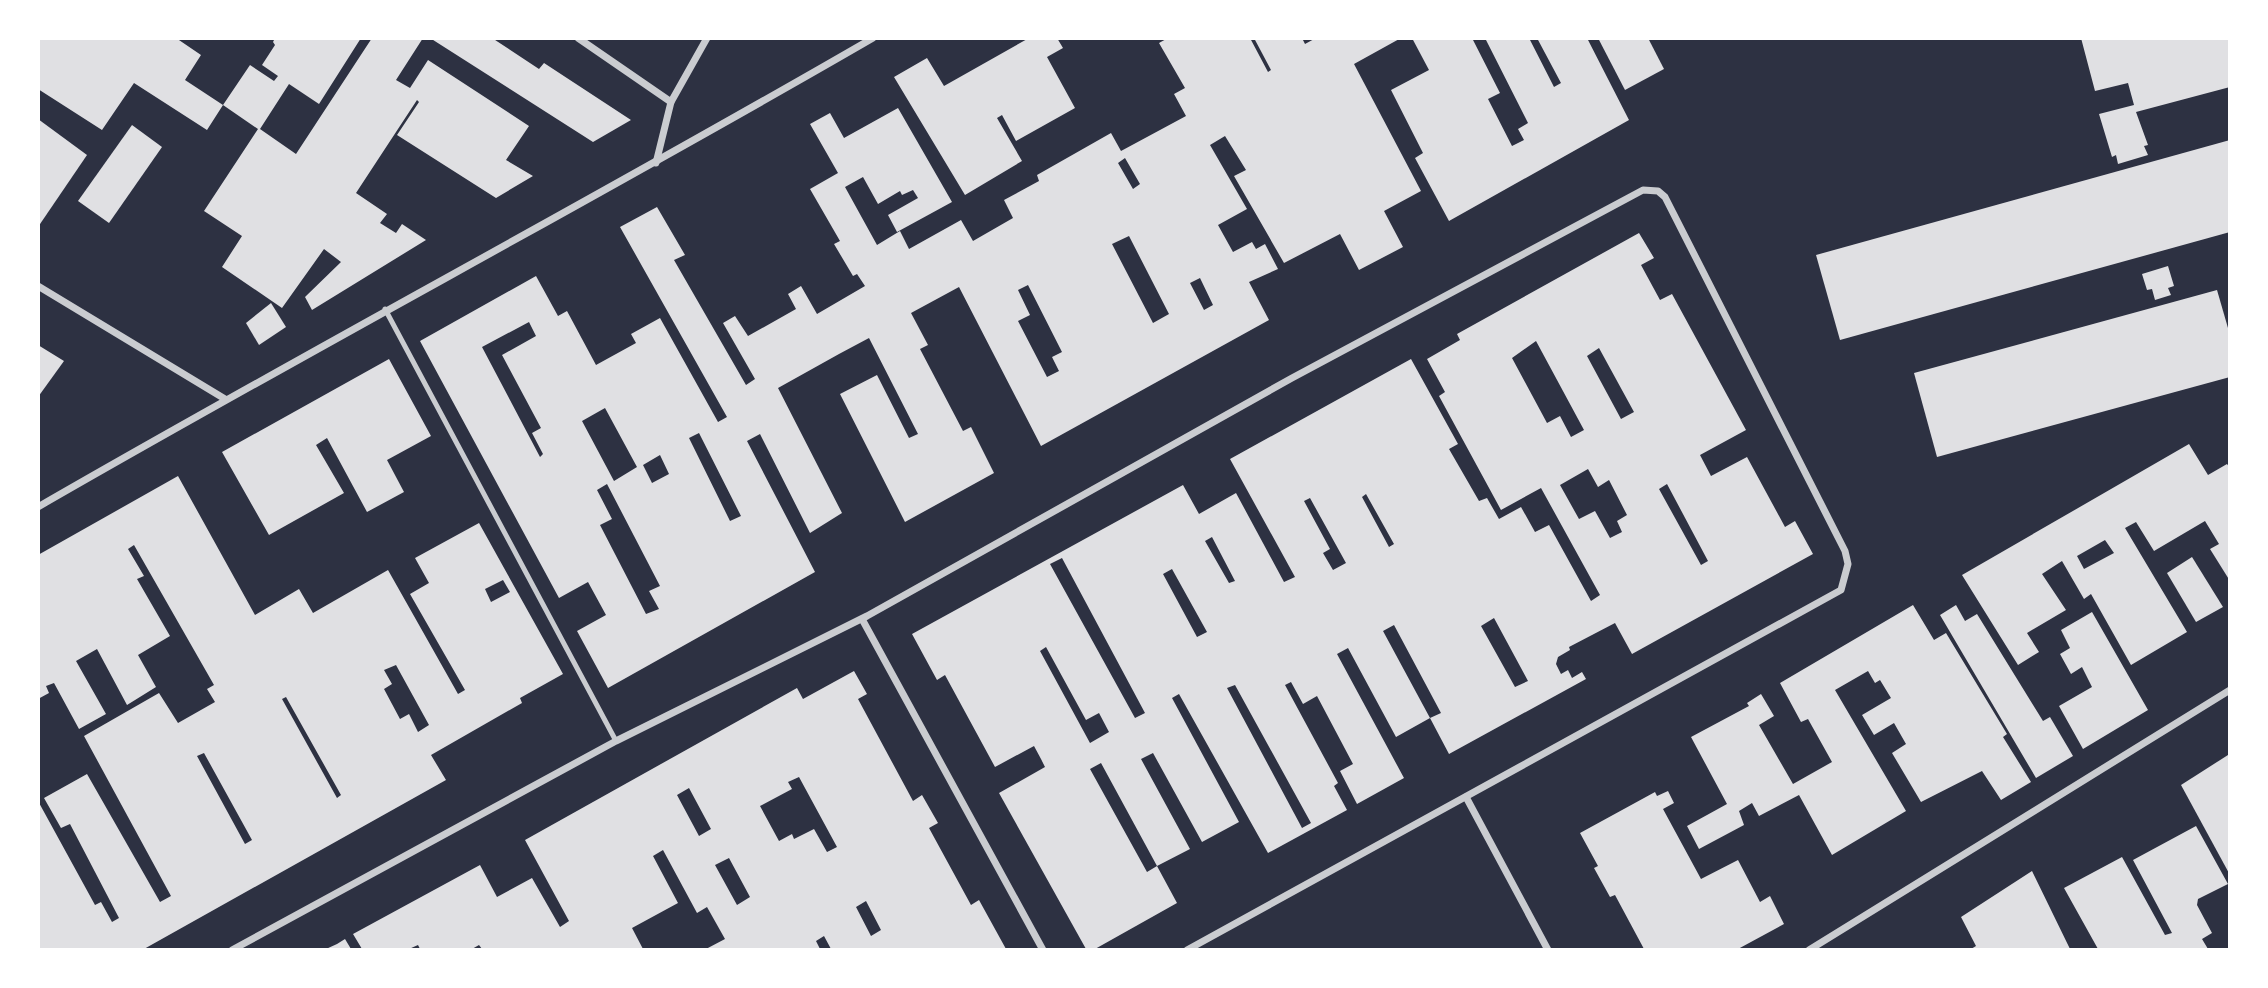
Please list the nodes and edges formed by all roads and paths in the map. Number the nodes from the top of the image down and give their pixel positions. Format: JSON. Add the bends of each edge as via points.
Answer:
{"nodes":[{"id":1,"x":578,"y":38,"type":"edge"},
{"id":2,"x":707,"y":38,"type":"edge"},
{"id":3,"x":873,"y":38,"type":"edge"},
{"id":4,"x":671,"y":102,"type":"junction"},
{"id":5,"x":656,"y":163,"type":"junction"},
{"id":6,"x":38,"y":286,"type":"edge"},
{"id":7,"x":385,"y":309,"type":"junction"},
{"id":8,"x":225,"y":399,"type":"junction"},
{"id":9,"x":38,"y":507,"type":"edge"},
{"id":10,"x":862,"y":619,"type":"junction"},
{"id":11,"x":2230,"y":690,"type":"edge"},
{"id":12,"x":616,"y":741,"type":"junction"},
{"id":13,"x":1466,"y":797,"type":"junction"},
{"id":14,"x":232,"y":950,"type":"edge"},
{"id":15,"x":1043,"y":950,"type":"edge"},
{"id":16,"x":1187,"y":950,"type":"edge"},
{"id":17,"x":1548,"y":950,"type":"edge"},
{"id":18,"x":1809,"y":950,"type":"edge"}],
"edges":[{"from":1,"to":4,"type":"street"},
{"from":2,"to":4,"type":"street"},
{"from":3,"to":5,"type":"street"},
{"from":4,"to":5,"type":"street"},
{"from":5,"to":7,"type":"street"},
{"from":6,"to":8,"type":"street"},
{"from":7,"to":8,"type":"street"},
{"from":7,"to":12,"type":"lane"},
{"from":8,"to":9,"type":"street"},
{"from":10,"to":12,"type":"street"},
{"from":10,"to":13,"type":"street","via":[[1292,378],[1643,190],[1658,191],[1845,551],[1848,565],[1841,590]]},
{"from":10,"to":15,"type":"street"},
{"from":11,"to":18,"type":"street"},
{"from":12,"to":14,"type":"street"},
{"from":13,"to":16,"type":"street"},
{"from":13,"to":17,"type":"street"}]}
